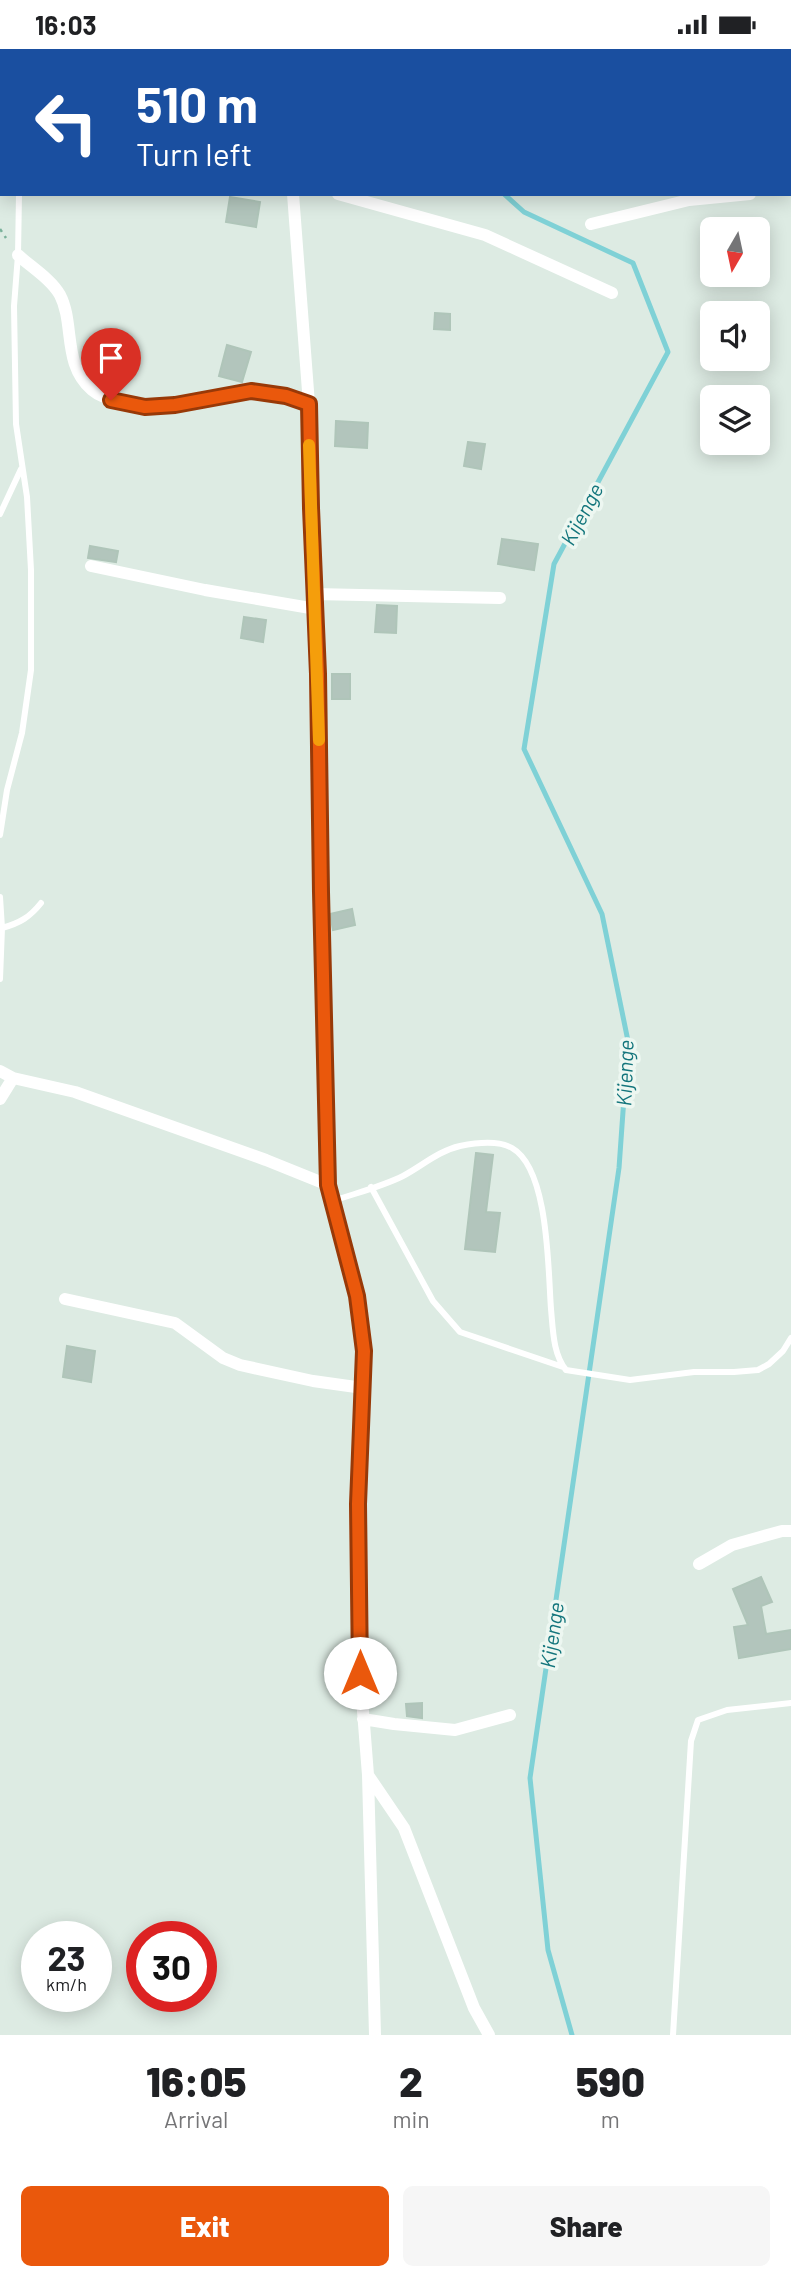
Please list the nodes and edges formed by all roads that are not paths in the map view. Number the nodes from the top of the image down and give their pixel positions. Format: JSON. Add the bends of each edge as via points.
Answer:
{"nodes":[{"id":1,"x":19,"y":196,"type":"edge"},
{"id":2,"x":293,"y":196,"type":"edge"},
{"id":3,"x":345,"y":196,"type":"edge"},
{"id":4,"x":730,"y":196,"type":"edge"},
{"id":5,"x":591,"y":224,"type":"dead end"},
{"id":6,"x":18,"y":255,"type":"junction"},
{"id":7,"x":612,"y":293,"type":"dead end"},
{"id":8,"x":309,"y":404,"type":"junction"},
{"id":9,"x":22,"y":467,"type":"junction"},
{"id":10,"x":0,"y":514,"type":"edge"},
{"id":11,"x":92,"y":566,"type":"dead end"},
{"id":12,"x":314,"y":594,"type":"junction"},
{"id":13,"x":500,"y":598,"type":"dead end"},
{"id":14,"x":316,"y":609,"type":"junction"},
{"id":15,"x":0,"y":835,"type":"edge"},
{"id":16,"x":0,"y":897,"type":"edge"},
{"id":17,"x":41,"y":903,"type":"dead end"},
{"id":18,"x":2,"y":932,"type":"edge"},
{"id":19,"x":0,"y":979,"type":"edge"},
{"id":20,"x":0,"y":1071,"type":"edge"},
{"id":21,"x":13,"y":1077,"type":"junction"},
{"id":22,"x":0,"y":1099,"type":"edge"},
{"id":23,"x":328,"y":1185,"type":"junction"},
{"id":24,"x":371,"y":1187,"type":"junction"},
{"id":25,"x":333,"y":1201,"type":"junction"},
{"id":26,"x":65,"y":1299,"type":"dead end"},
{"id":27,"x":791,"y":1338,"type":"edge"},
{"id":28,"x":566,"y":1370,"type":"junction"},
{"id":29,"x":363,"y":1388,"type":"junction"},
{"id":30,"x":791,"y":1531,"type":"edge"},
{"id":31,"x":699,"y":1564,"type":"dead end"},
{"id":32,"x":791,"y":1703,"type":"edge"},
{"id":33,"x":510,"y":1715,"type":"dead end"},
{"id":34,"x":363,"y":1719,"type":"junction"},
{"id":35,"x":368,"y":1775,"type":"junction"},
{"id":36,"x":375,"y":2035,"type":"edge"},
{"id":37,"x":489,"y":2035,"type":"edge"},
{"id":38,"x":673,"y":2035,"type":"edge"}],
"edges":[{"from":1,"to":6,"type":"lane"},
{"from":2,"to":8,"type":"street"},
{"from":3,"to":7,"type":"street","via":[[485,235]]},
{"from":4,"to":5,"type":"street","via":[[689,200]]},
{"from":6,"to":8,"type":"street","via":[[60,295],[79,372],[92,390],[111,400],[165,406],[251,391]]},
{"from":6,"to":9,"type":"lane","via":[[16,424]]},
{"from":8,"to":12,"type":"street"},
{"from":9,"to":10,"type":"lane"},
{"from":9,"to":15,"type":"lane","via":[[31,570],[31,670]]},
{"from":11,"to":14,"type":"street"},
{"from":12,"to":13,"type":"street"},
{"from":12,"to":14,"type":"street"},
{"from":14,"to":23,"type":"street"},
{"from":16,"to":18,"type":"lane"},
{"from":17,"to":18,"type":"lane","via":[[30,916]]},
{"from":18,"to":19,"type":"lane"},
{"from":20,"to":21,"type":"street"},
{"from":21,"to":22,"type":"street"},
{"from":21,"to":23,"type":"street","via":[[75,1092]]},
{"from":23,"to":25,"type":"street"},
{"from":24,"to":25,"type":"lane"},
{"from":24,"to":28,"type":"lane","via":[[433,1301],[460,1332]]},
{"from":24,"to":28,"type":"lane","via":[[458,1147],[489,1144],[515,1150],[533,1174],[544,1214],[553,1331]]},
{"from":25,"to":29,"type":"street","via":[[357,1296]]},
{"from":26,"to":29,"type":"street","via":[[176,1323],[212,1352],[240,1365]]},
{"from":27,"to":28,"type":"lane","via":[[783,1351],[758,1370],[639,1380]]},
{"from":29,"to":34,"type":"street","via":[[358,1504]]},
{"from":30,"to":31,"type":"street","via":[[732,1545]]},
{"from":32,"to":38,"type":"lane","via":[[727,1710],[698,1720],[691,1741]]},
{"from":33,"to":34,"type":"street","via":[[455,1730]]},
{"from":34,"to":35,"type":"street"},
{"from":35,"to":36,"type":"street"},
{"from":35,"to":37,"type":"street","via":[[404,1828],[461,1977]]}]}
